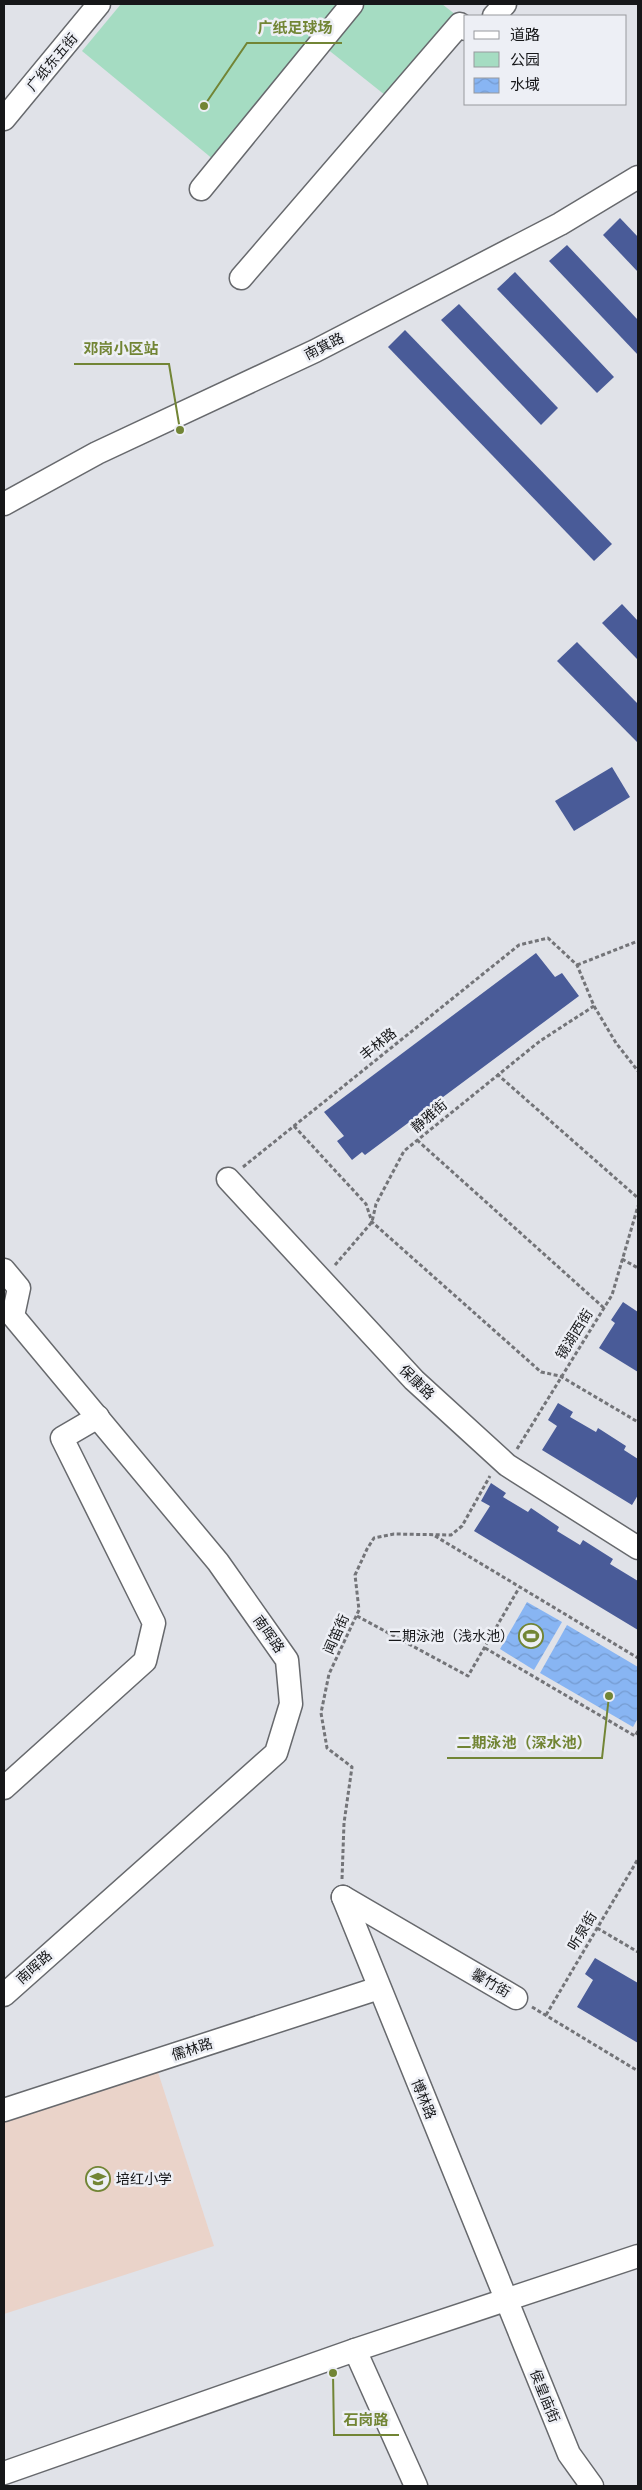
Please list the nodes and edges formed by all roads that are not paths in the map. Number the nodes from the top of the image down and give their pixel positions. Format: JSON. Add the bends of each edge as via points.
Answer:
{"nodes":[{"id":1,"x":100,"y":4,"type":"edge"},
{"id":2,"x":352,"y":4,"type":"edge"},
{"id":3,"x":505,"y":4,"type":"edge"},
{"id":4,"x":495,"y":15,"type":"edge"},
{"id":5,"x":464,"y":27,"type":"edge"},
{"id":6,"x":4,"y":119,"type":"edge"},
{"id":7,"x":638,"y":177,"type":"edge"},
{"id":8,"x":201,"y":189,"type":"dead end"},
{"id":9,"x":241,"y":278,"type":"dead end"},
{"id":10,"x":4,"y":504,"type":"edge"},
{"id":11,"x":228,"y":1179,"type":"road end"},
{"id":12,"x":4,"y":1270,"type":"edge"},
{"id":13,"x":98,"y":1417,"type":"junction"},
{"id":14,"x":638,"y":1548,"type":"edge"},
{"id":15,"x":4,"y":1788,"type":"edge"},
{"id":16,"x":343,"y":1897,"type":"joint"},
{"id":17,"x":379,"y":1988,"type":"junction"},
{"id":18,"x":4,"y":1994,"type":"edge"},
{"id":19,"x":516,"y":1998,"type":"road end"},
{"id":20,"x":4,"y":2110,"type":"edge"},
{"id":21,"x":638,"y":2256,"type":"edge"},
{"id":22,"x":506,"y":2301,"type":"junction"},
{"id":23,"x":355,"y":2350,"type":"junction"},
{"id":24,"x":4,"y":2473,"type":"edge"},
{"id":25,"x":416,"y":2486,"type":"edge"},
{"id":26,"x":592,"y":2486,"type":"edge"}],
"edges":[{"from":1,"to":6,"type":"street","name":"广纸东五街"},
{"from":2,"to":8,"type":"street"},
{"from":3,"to":4,"type":"street"},
{"from":5,"to":9,"type":"street","via":[[460,24]]},
{"from":7,"to":10,"type":"street","name":"南箕路","via":[[560,224],[324,347],[96,453]]},
{"from":11,"to":14,"type":"street","name":"保康路","via":[[414,1380],[503,1462]]},
{"from":12,"to":13,"type":"street","name":"南晖路","via":[[19,1288],[13,1316]]},
{"from":13,"to":15,"type":"street","via":[[62,1438],[154,1623],[145,1661]]},
{"from":13,"to":18,"type":"street","name":"南晖路","via":[[218,1562],[287,1660],[291,1704],[276,1753]]},
{"from":16,"to":17,"type":"street","name":"博林路"},
{"from":16,"to":19,"type":"street","name":"馨竹街"},
{"from":17,"to":20,"type":"street","name":"儒林路"},
{"from":17,"to":22,"type":"street","name":"博林路"},
{"from":21,"to":22,"type":"street"},
{"from":22,"to":23,"type":"street"},
{"from":22,"to":26,"type":"street","name":"侯皇庙街","via":[[568,2454]]},
{"from":23,"to":24,"type":"street"},
{"from":23,"to":25,"type":"street"}]}
